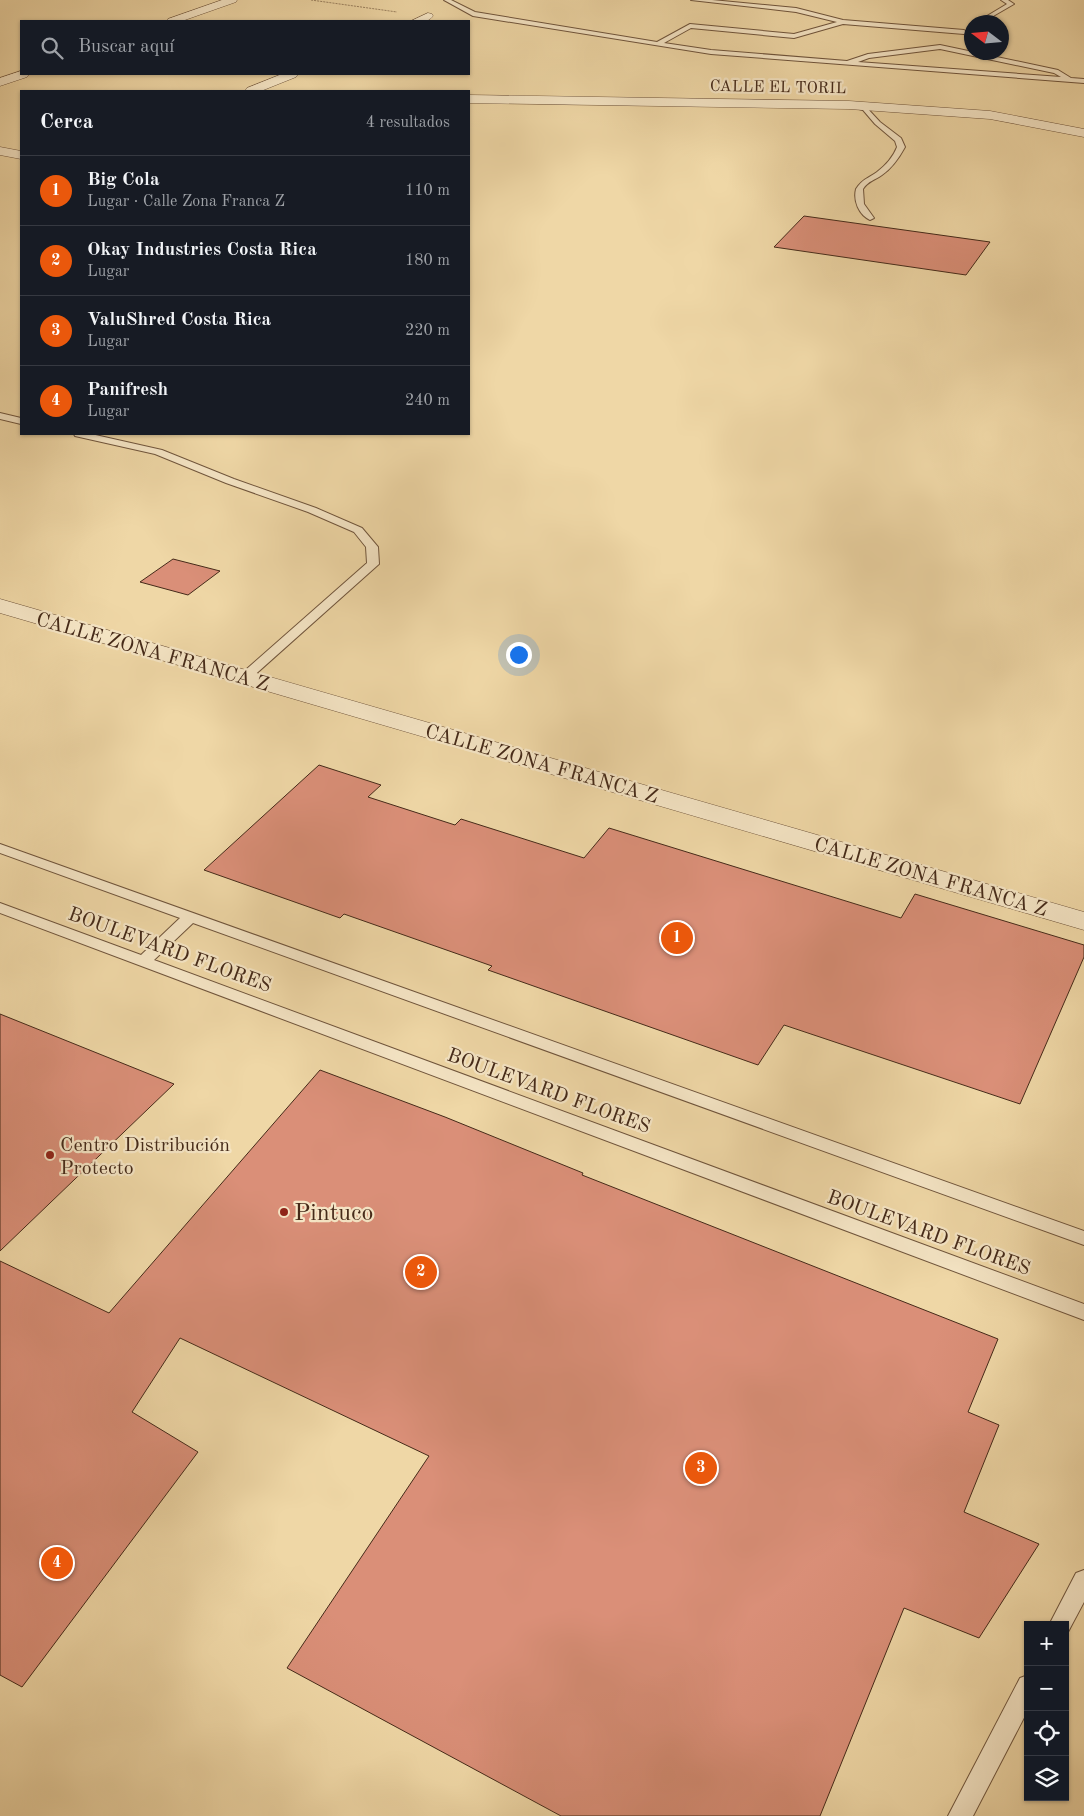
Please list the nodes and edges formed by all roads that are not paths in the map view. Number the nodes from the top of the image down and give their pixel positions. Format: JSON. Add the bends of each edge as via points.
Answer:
{"nodes":[{"id":1,"x":232,"y":0,"type":"edge"},
{"id":2,"x":447,"y":0,"type":"edge"},
{"id":3,"x":694,"y":0,"type":"edge"},
{"id":4,"x":1004,"y":0,"type":"edge"},
{"id":5,"x":992,"y":15,"type":"edge"},
{"id":6,"x":428,"y":16,"type":"road end"},
{"id":7,"x":175,"y":20,"type":"edge"},
{"id":8,"x":418,"y":20,"type":"edge"},
{"id":9,"x":843,"y":22,"type":"junction"},
{"id":10,"x":964,"y":32,"type":"joint"},
{"id":11,"x":956,"y":37,"type":"dead end"},
{"id":12,"x":948,"y":42,"type":"dead end"},
{"id":13,"x":657,"y":44,"type":"junction"},
{"id":14,"x":940,"y":48,"type":"junction"},
{"id":15,"x":847,"y":62,"type":"junction"},
{"id":16,"x":0,"y":74,"type":"edge"},
{"id":17,"x":19,"y":75,"type":"edge"},
{"id":18,"x":290,"y":75,"type":"edge"},
{"id":19,"x":1069,"y":80,"type":"junction"},
{"id":20,"x":1084,"y":81,"type":"edge"},
{"id":21,"x":0,"y":82,"type":"edge"},
{"id":22,"x":253,"y":90,"type":"edge"},
{"id":23,"x":470,"y":99,"type":"edge"},
{"id":24,"x":849,"y":105,"type":"junction"},
{"id":25,"x":1084,"y":134,"type":"edge"},
{"id":26,"x":0,"y":151,"type":"edge"},
{"id":27,"x":20,"y":155,"type":"edge"},
{"id":28,"x":870,"y":218,"type":"dead end"},
{"id":29,"x":0,"y":416,"type":"edge"},
{"id":30,"x":20,"y":420,"type":"edge"},
{"id":31,"x":83,"y":435,"type":"edge"},
{"id":32,"x":0,"y":606,"type":"edge"},
{"id":33,"x":245,"y":677,"type":"junction"},
{"id":34,"x":0,"y":848,"type":"edge"},
{"id":35,"x":0,"y":908,"type":"edge"},
{"id":36,"x":191,"y":916,"type":"junction"},
{"id":37,"x":1084,"y":921,"type":"edge"},
{"id":38,"x":143,"y":962,"type":"junction"},
{"id":39,"x":1084,"y":1238,"type":"edge"},
{"id":40,"x":1084,"y":1312,"type":"edge"},
{"id":41,"x":1084,"y":1580,"type":"edge"},
{"id":42,"x":1062,"y":1621,"type":"edge"},
{"id":43,"x":1024,"y":1694,"type":"edge"},
{"id":44,"x":960,"y":1816,"type":"edge"}],
"edges":[{"from":1,"to":7,"type":"street"},
{"from":2,"to":13,"type":"lane","via":[[473,14]]},
{"from":3,"to":9,"type":"lane","via":[[796,10]]},
{"from":4,"to":5,"type":"lane","via":[[1011,4]]},
{"from":6,"to":8,"type":"street"},
{"from":9,"to":10,"type":"lane"},
{"from":9,"to":13,"type":"lane","via":[[794,36],[690,26]]},
{"from":10,"to":11,"type":"lane"},
{"from":12,"to":14,"type":"lane"},
{"from":13,"to":15,"type":"lane","via":[[710,52]]},
{"from":14,"to":15,"type":"lane","via":[[868,56]]},
{"from":14,"to":19,"type":"lane","via":[[1056,70]]},
{"from":15,"to":19,"type":"lane"},
{"from":16,"to":17,"type":"street"},
{"from":17,"to":21,"type":"street"},
{"from":18,"to":22,"type":"street"},
{"from":19,"to":20,"type":"lane"},
{"from":23,"to":24,"type":"street","name":"CALLE EL TORIL"},
{"from":24,"to":25,"type":"street","name":"CALLE EL TORIL","via":[[990,115]]},
{"from":24,"to":28,"type":"lane","via":[[871,114],[901,147],[888,166],[858,191],[862,211]]},
{"from":26,"to":27,"type":"street"},
{"from":29,"to":30,"type":"lane"},
{"from":31,"to":33,"type":"lane","via":[[158,452],[312,510],[358,530],[372,547],[373,564]]},
{"from":32,"to":33,"type":"street","name":"CALLE ZONA FRANCA Z"},
{"from":33,"to":37,"type":"street","name":"CALLE ZONA FRANCA Z"},
{"from":34,"to":36,"type":"lane","name":"BOULEVARD FLORES"},
{"from":35,"to":38,"type":"lane","name":"BOULEVARD FLORES"},
{"from":36,"to":38,"type":"lane"},
{"from":36,"to":39,"type":"lane","name":"BOULEVARD FLORES"},
{"from":38,"to":40,"type":"lane","name":"BOULEVARD FLORES"},
{"from":41,"to":42,"type":"lane"},
{"from":43,"to":44,"type":"lane"}]}
